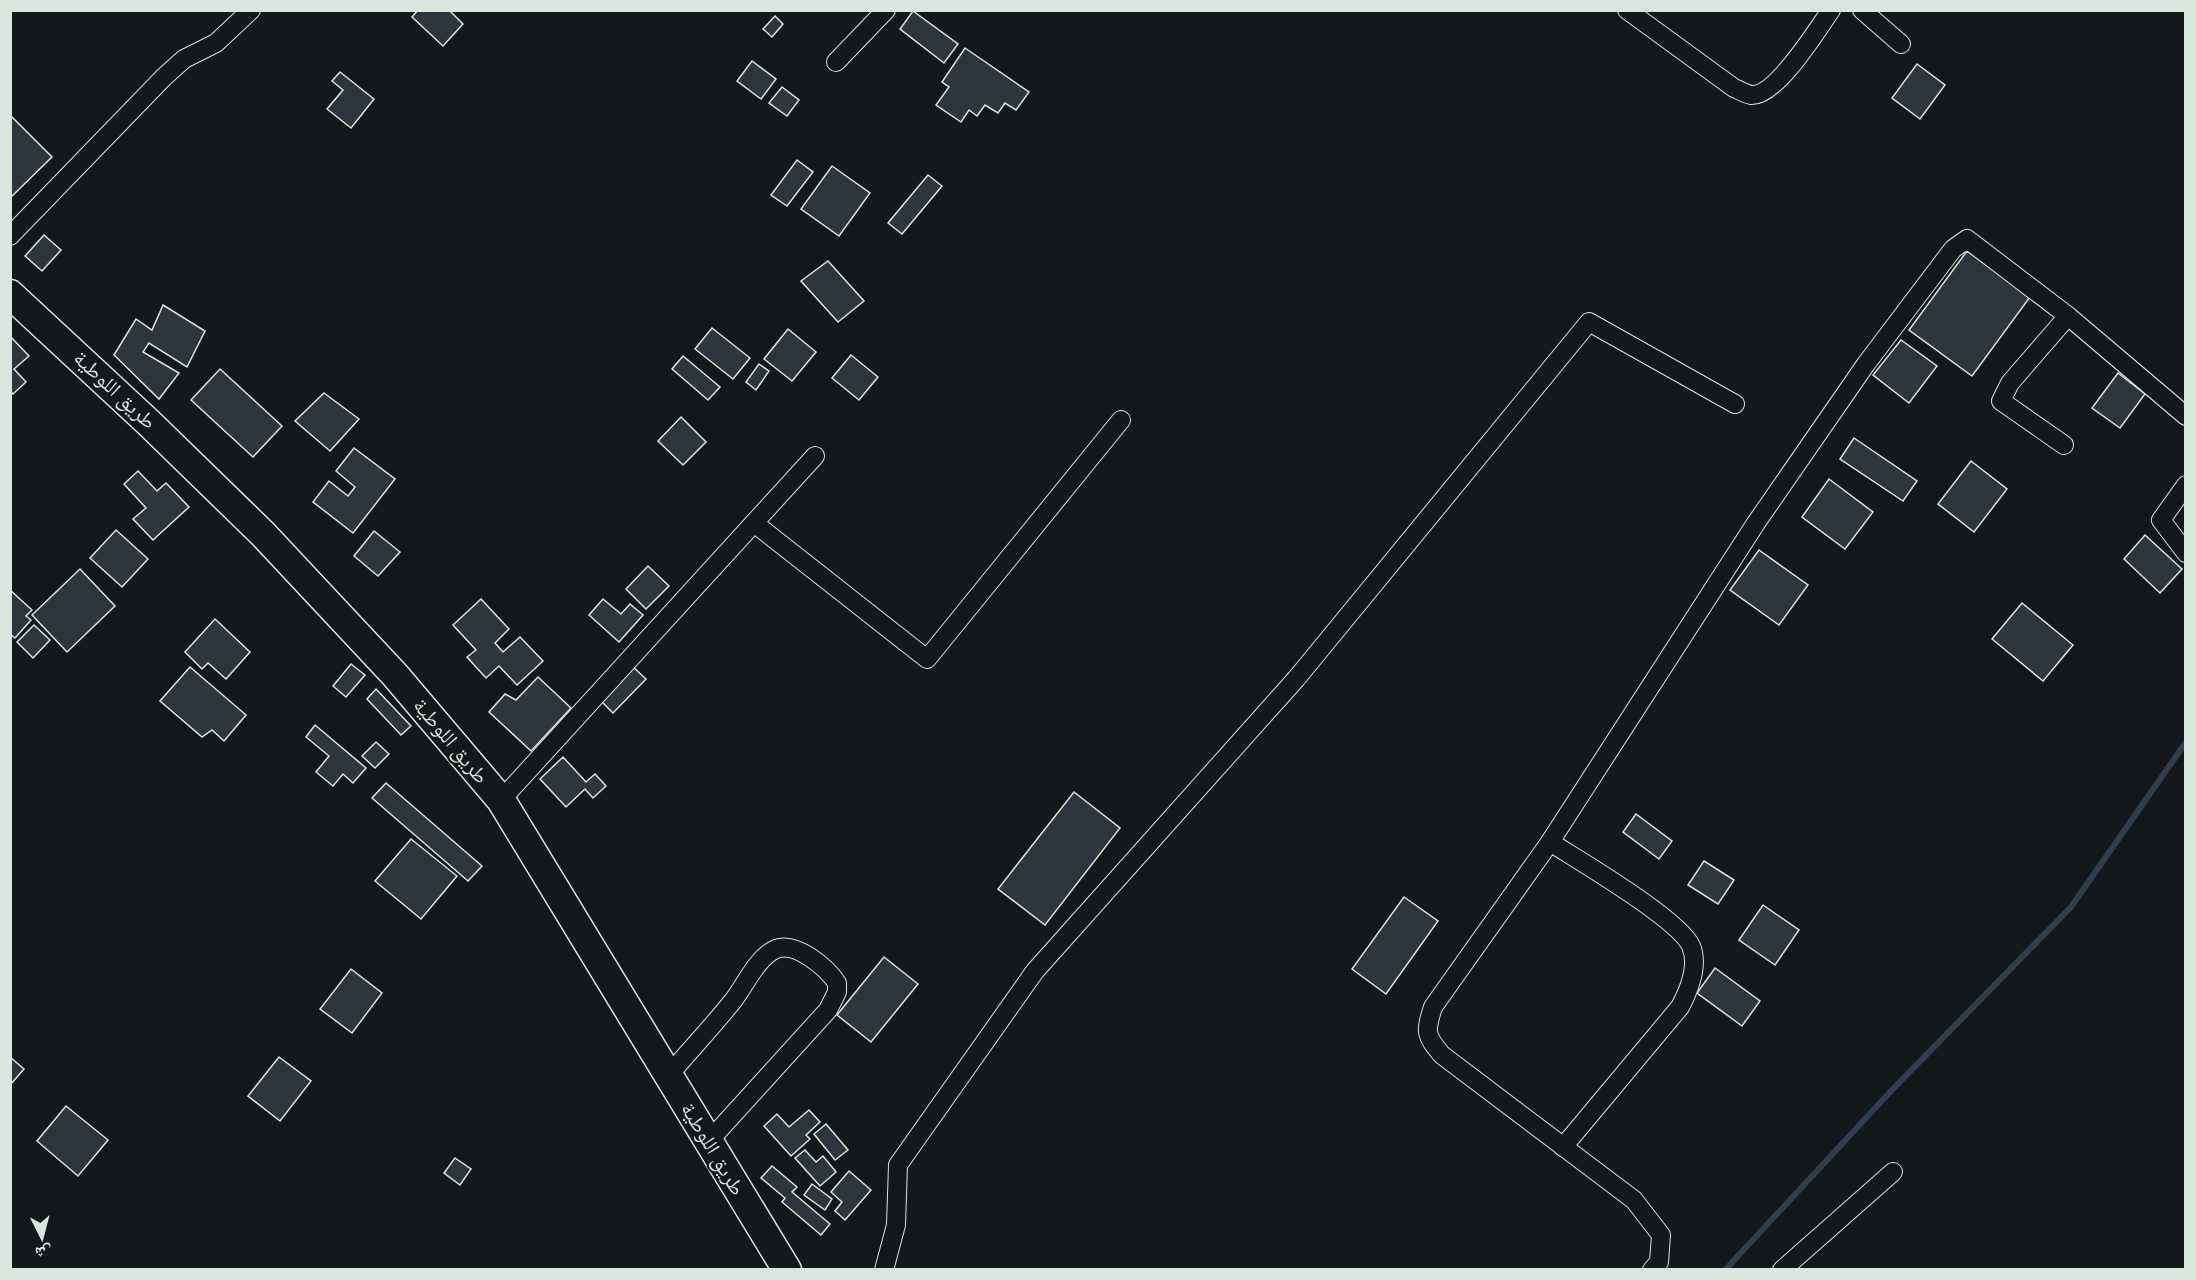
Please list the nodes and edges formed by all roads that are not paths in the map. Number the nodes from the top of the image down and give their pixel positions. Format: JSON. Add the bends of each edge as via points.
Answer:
{"nodes":[{"id":1,"x":251,"y":10,"type":"edge"},
{"id":2,"x":886,"y":10,"type":"edge"},
{"id":3,"x":1627,"y":10,"type":"edge"},
{"id":4,"x":1831,"y":10,"type":"edge"},
{"id":5,"x":1862,"y":10,"type":"edge"},
{"id":6,"x":1901,"y":44,"type":"dead end"},
{"id":7,"x":836,"y":62,"type":"dead end"},
{"id":8,"x":10,"y":236,"type":"edge"},
{"id":9,"x":10,"y":294,"type":"edge"},
{"id":10,"x":2068,"y":316,"type":"junction"},
{"id":11,"x":1735,"y":404,"type":"dead end"},
{"id":12,"x":2186,"y":416,"type":"edge"},
{"id":13,"x":1121,"y":420,"type":"dead end"},
{"id":14,"x":2064,"y":445,"type":"dead end"},
{"id":15,"x":815,"y":456,"type":"dead end"},
{"id":16,"x":2186,"y":485,"type":"edge"},
{"id":17,"x":754,"y":523,"type":"junction"},
{"id":18,"x":2186,"y":554,"type":"edge"},
{"id":19,"x":501,"y":800,"type":"junction"},
{"id":20,"x":1550,"y":842,"type":"junction"},
{"id":21,"x":669,"y":1075,"type":"junction"},
{"id":22,"x":709,"y":1141,"type":"junction"},
{"id":23,"x":1563,"y":1147,"type":"junction"},
{"id":24,"x":1893,"y":1172,"type":"dead end"},
{"id":25,"x":787,"y":1269,"type":"edge"},
{"id":26,"x":884,"y":1269,"type":"edge"},
{"id":27,"x":1652,"y":1269,"type":"edge"},
{"id":28,"x":1782,"y":1269,"type":"edge"}],
"edges":[{"from":1,"to":8,"type":"street","via":[[216,43],[184,59],[164,77]]},
{"from":2,"to":7,"type":"street"},
{"from":3,"to":4,"type":"street","via":[[1734,88],[1752,95],[1767,91],[1785,73]]},
{"from":5,"to":6,"type":"street"},
{"from":9,"to":19,"type":"main road","name":"طريق اللوطية","via":[[271,542],[395,675]]},
{"from":10,"to":12,"type":"street"},
{"from":10,"to":14,"type":"street","via":[[2010,383],[2001,401]]},
{"from":10,"to":20,"type":"street","via":[[1967,239],[1953,249],[1866,364],[1756,523]]},
{"from":11,"to":26,"type":"street","via":[[1589,322],[1296,679],[1035,971],[897,1166],[896,1225]]},
{"from":13,"to":17,"type":"street","via":[[927,658]]},
{"from":15,"to":17,"type":"street"},
{"from":16,"to":18,"type":"street","via":[[2161,520]]},
{"from":17,"to":19,"type":"street"},
{"from":19,"to":21,"type":"main road","name":"طريق اللوطية"},
{"from":20,"to":23,"type":"street","via":[[1454,974],[1433,1007],[1426,1030],[1442,1055]]},
{"from":20,"to":23,"type":"street","via":[[1668,922],[1690,943],[1694,957],[1688,992],[1680,1007]]},
{"from":21,"to":22,"type":"main road","name":"طريق اللوطية"},
{"from":21,"to":22,"type":"street","via":[[774,950],[785,947],[800,951],[837,983],[828,1010]]},
{"from":22,"to":25,"type":"main road","name":"طريق اللوطية"},
{"from":23,"to":27,"type":"street","via":[[1634,1200],[1660,1235],[1659,1262]]},
{"from":24,"to":28,"type":"street"}]}
